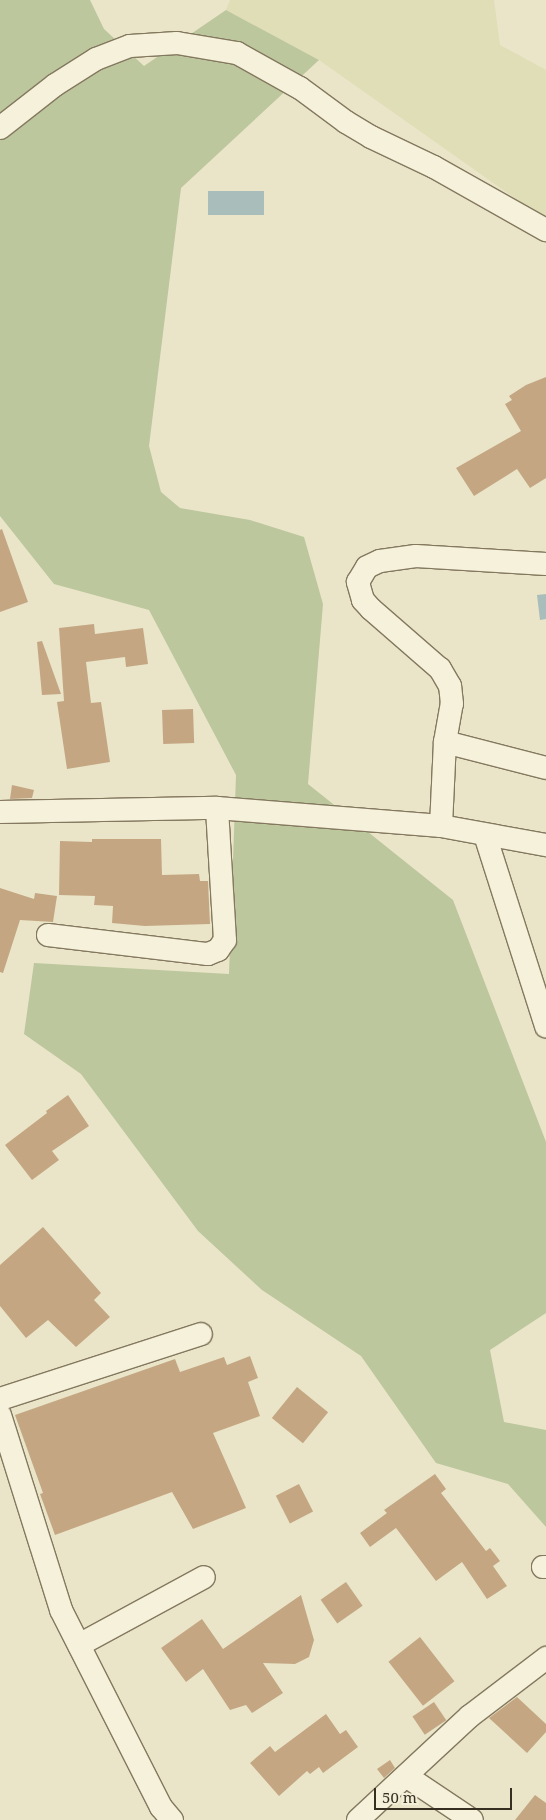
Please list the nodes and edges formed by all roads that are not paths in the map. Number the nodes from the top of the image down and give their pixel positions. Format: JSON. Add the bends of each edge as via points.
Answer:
{"nodes":[{"id":1,"x":0,"y":128,"type":"edge"},
{"id":2,"x":546,"y":230,"type":"edge"},
{"id":3,"x":546,"y":564,"type":"edge"},
{"id":4,"x":445,"y":742,"type":"junction"},
{"id":5,"x":546,"y":768,"type":"edge"},
{"id":6,"x":217,"y":808,"type":"junction"},
{"id":7,"x":0,"y":812,"type":"edge"},
{"id":8,"x":441,"y":826,"type":"junction"},
{"id":9,"x":485,"y":835,"type":"junction"},
{"id":10,"x":546,"y":845,"type":"edge"},
{"id":11,"x":48,"y":935,"type":"dead end"},
{"id":12,"x":546,"y":1026,"type":"edge"},
{"id":13,"x":201,"y":1334,"type":"dead end"},
{"id":14,"x":0,"y":1399,"type":"edge"},
{"id":15,"x":0,"y":1415,"type":"edge"},
{"id":16,"x":204,"y":1577,"type":"dead end"},
{"id":17,"x":79,"y":1645,"type":"junction"},
{"id":18,"x":546,"y":1658,"type":"edge"},
{"id":19,"x":406,"y":1776,"type":"junction"},
{"id":20,"x":172,"y":1820,"type":"edge"},
{"id":21,"x":358,"y":1820,"type":"edge"},
{"id":22,"x":472,"y":1820,"type":"edge"}],
"edges":[{"from":1,"to":2,"type":"street","via":[[55,85],[96,59],[130,46],[177,43],[236,53],[300,88],[372,137],[434,167]]},
{"from":3,"to":4,"type":"street","via":[[416,556],[380,561],[367,567],[358,582],[363,600],[440,669],[450,686],[452,704]]},
{"from":4,"to":5,"type":"street"},
{"from":4,"to":8,"type":"street"},
{"from":6,"to":7,"type":"street"},
{"from":6,"to":8,"type":"street"},
{"from":6,"to":11,"type":"street","via":[[225,940],[218,950],[208,954]]},
{"from":8,"to":9,"type":"street"},
{"from":9,"to":10,"type":"street"},
{"from":9,"to":12,"type":"street"},
{"from":13,"to":14,"type":"street"},
{"from":15,"to":17,"type":"street","via":[[61,1610]]},
{"from":16,"to":17,"type":"street"},
{"from":17,"to":20,"type":"street","via":[[161,1807]]},
{"from":18,"to":19,"type":"street","via":[[470,1716]]},
{"from":19,"to":21,"type":"street"},
{"from":19,"to":22,"type":"street"}]}
